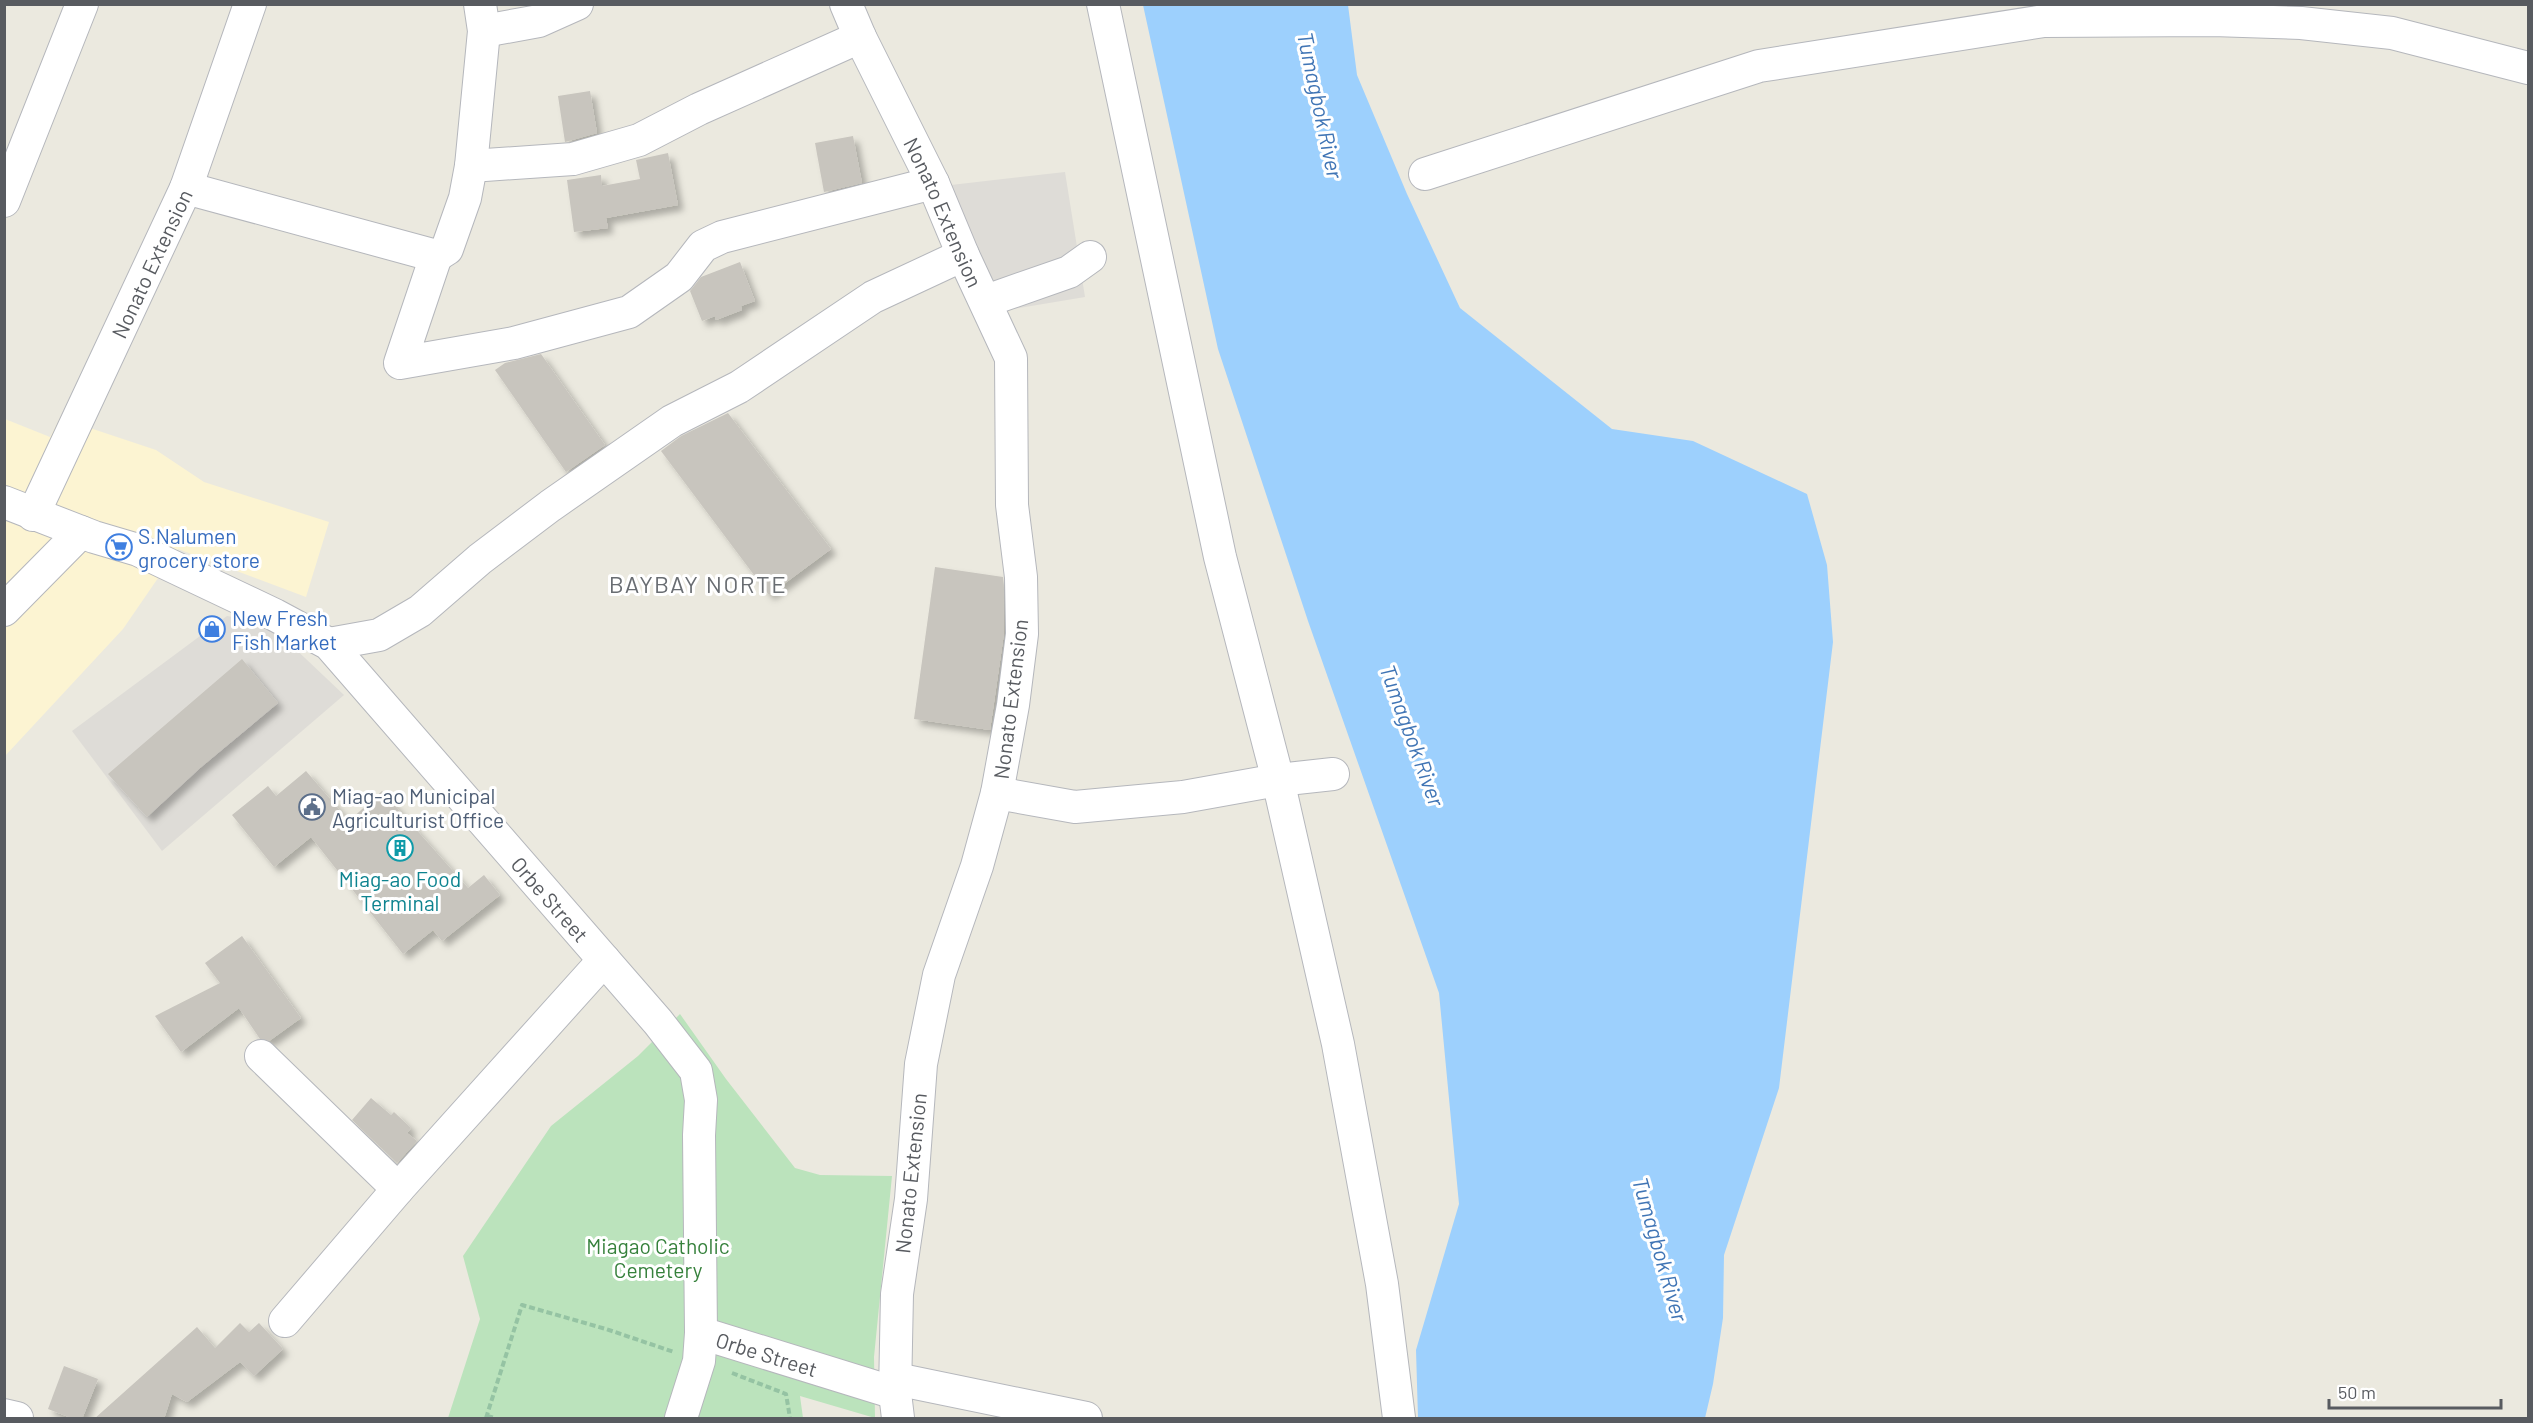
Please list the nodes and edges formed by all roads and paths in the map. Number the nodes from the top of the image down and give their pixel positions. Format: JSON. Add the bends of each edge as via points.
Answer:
{"nodes":[{"id":1,"x":82,"y":4,"type":"edge"},
{"id":2,"x":250,"y":4,"type":"edge"},
{"id":3,"x":577,"y":4,"type":"edge"},
{"id":4,"x":846,"y":4,"type":"edge"},
{"id":5,"x":1103,"y":4,"type":"edge"},
{"id":6,"x":482,"y":18,"type":"edge"},
{"id":7,"x":860,"y":37,"type":"junction"},
{"id":8,"x":2529,"y":68,"type":"edge"},
{"id":9,"x":471,"y":165,"type":"junction"},
{"id":10,"x":1425,"y":174,"type":"dead end"},
{"id":11,"x":933,"y":183,"type":"junction"},
{"id":12,"x":186,"y":188,"type":"junction"},
{"id":13,"x":4,"y":201,"type":"edge"},
{"id":14,"x":963,"y":255,"type":"junction"},
{"id":15,"x":436,"y":256,"type":"junction"},
{"id":16,"x":1090,"y":257,"type":"dead end"},
{"id":17,"x":986,"y":301,"type":"junction"},
{"id":18,"x":4,"y":502,"type":"edge"},
{"id":19,"x":33,"y":515,"type":"junction"},
{"id":20,"x":87,"y":535,"type":"junction"},
{"id":21,"x":4,"y":610,"type":"edge"},
{"id":22,"x":329,"y":644,"type":"junction"},
{"id":23,"x":1333,"y":774,"type":"dead end"},
{"id":24,"x":1278,"y":780,"type":"junction"},
{"id":25,"x":997,"y":793,"type":"junction"},
{"id":26,"x":604,"y":960,"type":"junction"},
{"id":27,"x":261,"y":1056,"type":"dead end"},
{"id":28,"x":398,"y":1189,"type":"junction"},
{"id":29,"x":285,"y":1321,"type":"dead end"},
{"id":30,"x":700,"y":1347,"type":"junction"},
{"id":31,"x":896,"y":1397,"type":"edge"},
{"id":32,"x":4,"y":1415,"type":"edge"},
{"id":33,"x":487,"y":1417,"type":"edge"},
{"id":34,"x":17,"y":1419,"type":"edge"},
{"id":35,"x":495,"y":1419,"type":"edge"},
{"id":36,"x":681,"y":1419,"type":"edge"},
{"id":37,"x":790,"y":1419,"type":"edge"},
{"id":38,"x":1086,"y":1419,"type":"edge"},
{"id":39,"x":1399,"y":1419,"type":"edge"}],
"edges":[{"from":1,"to":13,"type":"street"},
{"from":2,"to":12,"type":"street","name":"Nonato Extension"},
{"from":3,"to":6,"type":"street","via":[[539,21]]},
{"from":4,"to":7,"type":"street","name":"Nonato Extension"},
{"from":5,"to":24,"type":"street","via":[[1220,557]]},
{"from":6,"to":9,"type":"street"},
{"from":7,"to":9,"type":"street","via":[[639,140],[573,159]]},
{"from":7,"to":11,"type":"street","name":"Nonato Extension"},
{"from":8,"to":10,"type":"street","via":[[2392,33],[2301,22],[2044,21],[1759,66]]},
{"from":9,"to":15,"type":"street","via":[[465,198],[447,249]]},
{"from":11,"to":14,"type":"street","name":"Nonato Extension"},
{"from":11,"to":15,"type":"street","via":[[722,237],[703,246],[679,277],[629,312],[514,344],[400,363]]},
{"from":12,"to":15,"type":"street"},
{"from":12,"to":19,"type":"street","name":"Nonato Extension"},
{"from":14,"to":17,"type":"street","name":"Nonato Extension"},
{"from":14,"to":22,"type":"street","via":[[873,297],[739,387],[672,421],[550,506],[420,611],[378,635]]},
{"from":16,"to":17,"type":"street","via":[[1069,272]]},
{"from":17,"to":25,"type":"street","name":"Nonato Extension","via":[[1011,358],[1012,505],[1021,577],[1022,634]]},
{"from":18,"to":19,"type":"street","name":"Orbe Street"},
{"from":19,"to":20,"type":"street","name":"Orbe Street"},
{"from":20,"to":21,"type":"street"},
{"from":20,"to":22,"type":"street","name":"Orbe Street","via":[[138,550]]},
{"from":22,"to":26,"type":"street","name":"Orbe Street"},
{"from":23,"to":24,"type":"street"},
{"from":24,"to":25,"type":"street","via":[[1183,797],[1075,807]]},
{"from":24,"to":39,"type":"street","via":[[1338,1044],[1382,1284]]},
{"from":25,"to":31,"type":"street","name":"Nonato Extension","via":[[977,866],[939,975],[921,1064],[911,1199],[897,1294]]},
{"from":26,"to":28,"type":"street"},
{"from":26,"to":30,"type":"street","name":"Orbe Street","via":[[696,1071],[701,1100]]},
{"from":27,"to":28,"type":"street"},
{"from":28,"to":29,"type":"street"},
{"from":30,"to":31,"type":"street","name":"Orbe Street"},
{"from":30,"to":33,"type":"path","via":[[606,1329],[522,1305]]},
{"from":30,"to":36,"type":"street"},
{"from":30,"to":37,"type":"path","via":[[786,1394]]},
{"from":31,"to":38,"type":"street","name":"Orbe Street"},
{"from":32,"to":34,"type":"street"},
{"from":33,"to":35,"type":"path"}]}
